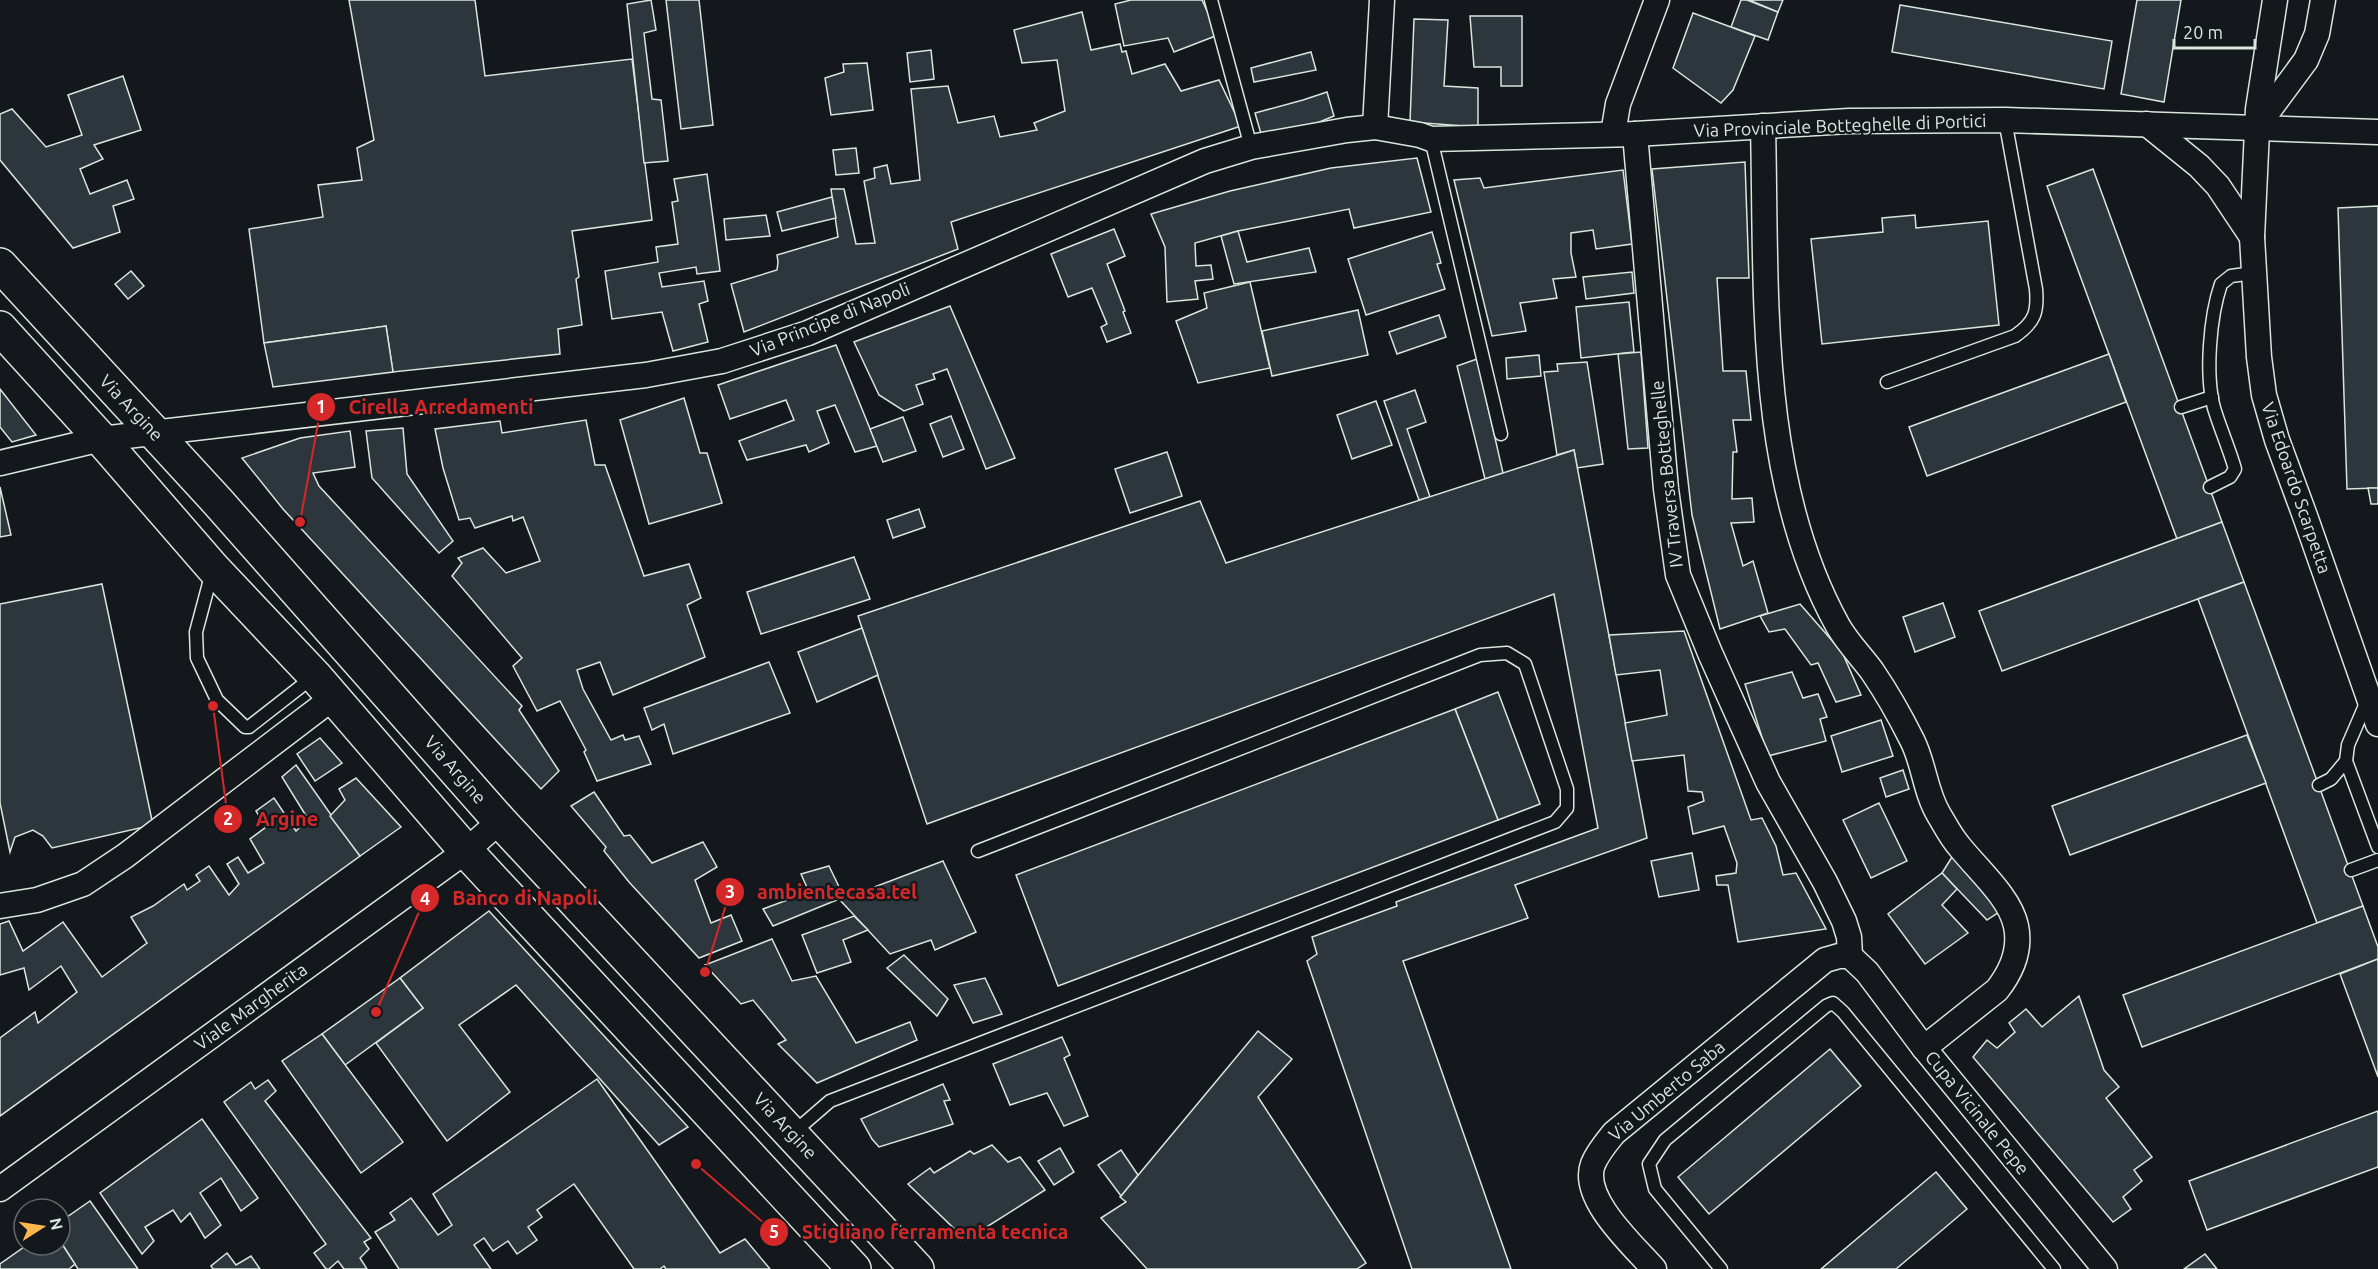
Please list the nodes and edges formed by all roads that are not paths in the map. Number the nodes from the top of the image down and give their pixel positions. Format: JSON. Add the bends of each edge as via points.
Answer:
{"nodes":[{"id":1,"x":1211,"y":0,"type":"edge"},
{"id":2,"x":1382,"y":0,"type":"edge"},
{"id":3,"x":1657,"y":0,"type":"edge"},
{"id":4,"x":2275,"y":0,"type":"edge"},
{"id":5,"x":2323,"y":0,"type":"edge"},
{"id":6,"x":2005,"y":120,"type":"junction"},
{"id":7,"x":2147,"y":124,"type":"junction"},
{"id":8,"x":1763,"y":126,"type":"junction"},
{"id":9,"x":1375,"y":127,"type":"junction"},
{"id":10,"x":2256,"y":127,"type":"junction"},
{"id":11,"x":2378,"y":132,"type":"edge"},
{"id":12,"x":1624,"y":134,"type":"junction"},
{"id":13,"x":1431,"y":139,"type":"junction"},
{"id":14,"x":1251,"y":147,"type":"junction"},
{"id":15,"x":2252,"y":237,"type":"junction"},
{"id":16,"x":0,"y":265,"type":"edge"},
{"id":17,"x":2253,"y":273,"type":"junction"},
{"id":18,"x":0,"y":328,"type":"edge"},
{"id":19,"x":1887,"y":382,"type":"dead end"},
{"id":20,"x":2212,"y":398,"type":"junction"},
{"id":21,"x":2181,"y":407,"type":"dead end"},
{"id":22,"x":153,"y":432,"type":"junction"},
{"id":23,"x":1501,"y":434,"type":"dead end"},
{"id":24,"x":101,"y":439,"type":"junction"},
{"id":25,"x":0,"y":463,"type":"edge"},
{"id":26,"x":2210,"y":487,"type":"dead end"},
{"id":27,"x":213,"y":568,"type":"junction"},
{"id":28,"x":324,"y":687,"type":"junction"},
{"id":29,"x":2369,"y":697,"type":"junction"},
{"id":30,"x":2378,"y":724,"type":"edge"},
{"id":31,"x":2346,"y":761,"type":"junction"},
{"id":32,"x":2319,"y":785,"type":"dead end"},
{"id":33,"x":500,"y":821,"type":"junction"},
{"id":34,"x":2378,"y":847,"type":"edge"},
{"id":35,"x":466,"y":850,"type":"junction"},
{"id":36,"x":978,"y":851,"type":"dead end"},
{"id":37,"x":2378,"y":860,"type":"edge"},
{"id":38,"x":2350,"y":870,"type":"dead end"},
{"id":39,"x":0,"y":906,"type":"edge"},
{"id":40,"x":1850,"y":956,"type":"junction"},
{"id":41,"x":1924,"y":1048,"type":"junction"},
{"id":42,"x":792,"y":1134,"type":"junction"},
{"id":43,"x":0,"y":1189,"type":"edge"},
{"id":44,"x":845,"y":1265,"type":"edge"},
{"id":45,"x":917,"y":1269,"type":"edge"},
{"id":46,"x":1654,"y":1269,"type":"edge"},
{"id":47,"x":1721,"y":1269,"type":"edge"},
{"id":48,"x":2054,"y":1269,"type":"edge"},
{"id":49,"x":2104,"y":1269,"type":"edge"}],
"edges":[{"from":1,"to":14,"type":"lane"},
{"from":2,"to":9,"type":"street"},
{"from":3,"to":12,"type":"street","name":"IV Traversa Botteghelle","via":[[1618,105]]},
{"from":4,"to":10,"type":"street","name":"Via Edoardo Scarpetta"},
{"from":5,"to":10,"type":"street","via":[[2317,34],[2306,60]]},
{"from":6,"to":7,"type":"street","name":"Via Provinciale Botteghelle di Portici"},
{"from":6,"to":8,"type":"street","name":"Via Provinciale Botteghelle di Portici"},
{"from":6,"to":19,"type":"lane","via":[[2036,289],[2034,317],[2015,336]]},
{"from":7,"to":10,"type":"street","name":"Via Provinciale Botteghelle di Portici"},
{"from":7,"to":15,"type":"street","via":[[2218,186]]},
{"from":8,"to":12,"type":"street","name":"Via Provinciale Botteghelle di Portici"},
{"from":8,"to":41,"type":"street","via":[[1769,356],[1791,506],[1810,565],[1839,627],[1872,672],[1914,743],[1936,810],[1957,844],[2009,908],[2016,927],[2017,948],[2006,979]]},
{"from":9,"to":13,"type":"street","name":"Via Provinciale Botteghelle di Portici"},
{"from":9,"to":14,"type":"street","name":"Via Principe di Napoli"},
{"from":10,"to":11,"type":"street","name":"Via Provinciale Botteghelle di Portici"},
{"from":10,"to":15,"type":"street","name":"Via Edoardo Scarpetta"},
{"from":12,"to":13,"type":"street","name":"Via Provinciale Botteghelle di Portici"},
{"from":12,"to":40,"type":"street","name":"IV Traversa Botteghelle","via":[[1678,575],[1768,782],[1844,921]]},
{"from":13,"to":23,"type":"lane"},
{"from":14,"to":22,"type":"street","name":"Via Principe di Napoli","via":[[1205,160],[808,333],[722,361],[646,375]]},
{"from":15,"to":17,"type":"street","name":"Via Edoardo Scarpetta"},
{"from":16,"to":22,"type":"street","name":"Via Argine"},
{"from":17,"to":20,"type":"lane","via":[[2232,276],[2221,284],[2210,339]]},
{"from":17,"to":29,"type":"street","name":"Via Edoardo Scarpetta","via":[[2264,395]]},
{"from":18,"to":24,"type":"street"},
{"from":20,"to":21,"type":"lane"},
{"from":20,"to":26,"type":"lane","via":[[2235,469],[2230,477]]},
{"from":22,"to":24,"type":"street"},
{"from":22,"to":33,"type":"street","name":"Via Argine"},
{"from":24,"to":25,"type":"street"},
{"from":24,"to":27,"type":"street"},
{"from":27,"to":28,"type":"street"},
{"from":27,"to":28,"type":"lane","via":[[196,632],[197,658],[217,700],[249,727]]},
{"from":28,"to":35,"type":"street"},
{"from":28,"to":39,"type":"street","via":[[125,856],[83,884],[37,900]]},
{"from":29,"to":30,"type":"street","name":"Via Edoardo Scarpetta"},
{"from":29,"to":31,"type":"lane","via":[[2348,745]]},
{"from":31,"to":32,"type":"lane","via":[[2331,779]]},
{"from":31,"to":34,"type":"lane"},
{"from":33,"to":35,"type":"street","name":"Viale Margherita"},
{"from":33,"to":42,"type":"street","name":"Via Argine"},
{"from":35,"to":43,"type":"street","name":"Viale Margherita"},
{"from":35,"to":44,"type":"street"},
{"from":36,"to":42,"type":"lane","via":[[1480,655],[1507,653],[1525,664],[1568,789],[1567,808],[1555,822],[830,1101]]},
{"from":37,"to":38,"type":"lane"},
{"from":40,"to":41,"type":"street","name":"Cupa Vicinale Pepe","via":[[1867,972]]},
{"from":40,"to":46,"type":"street","name":"Via Umberto Saba","via":[[1825,960],[1614,1133],[1599,1152],[1592,1166],[1594,1194],[1601,1208]]},
{"from":41,"to":49,"type":"street","name":"Cupa Vicinale Pepe"},
{"from":42,"to":45,"type":"street","name":"Via Argine"},
{"from":47,"to":48,"type":"lane","name":"Via Umberto Saba","via":[[1655,1190],[1649,1164],[1665,1140],[1826,1006],[1834,1004]]}]}
